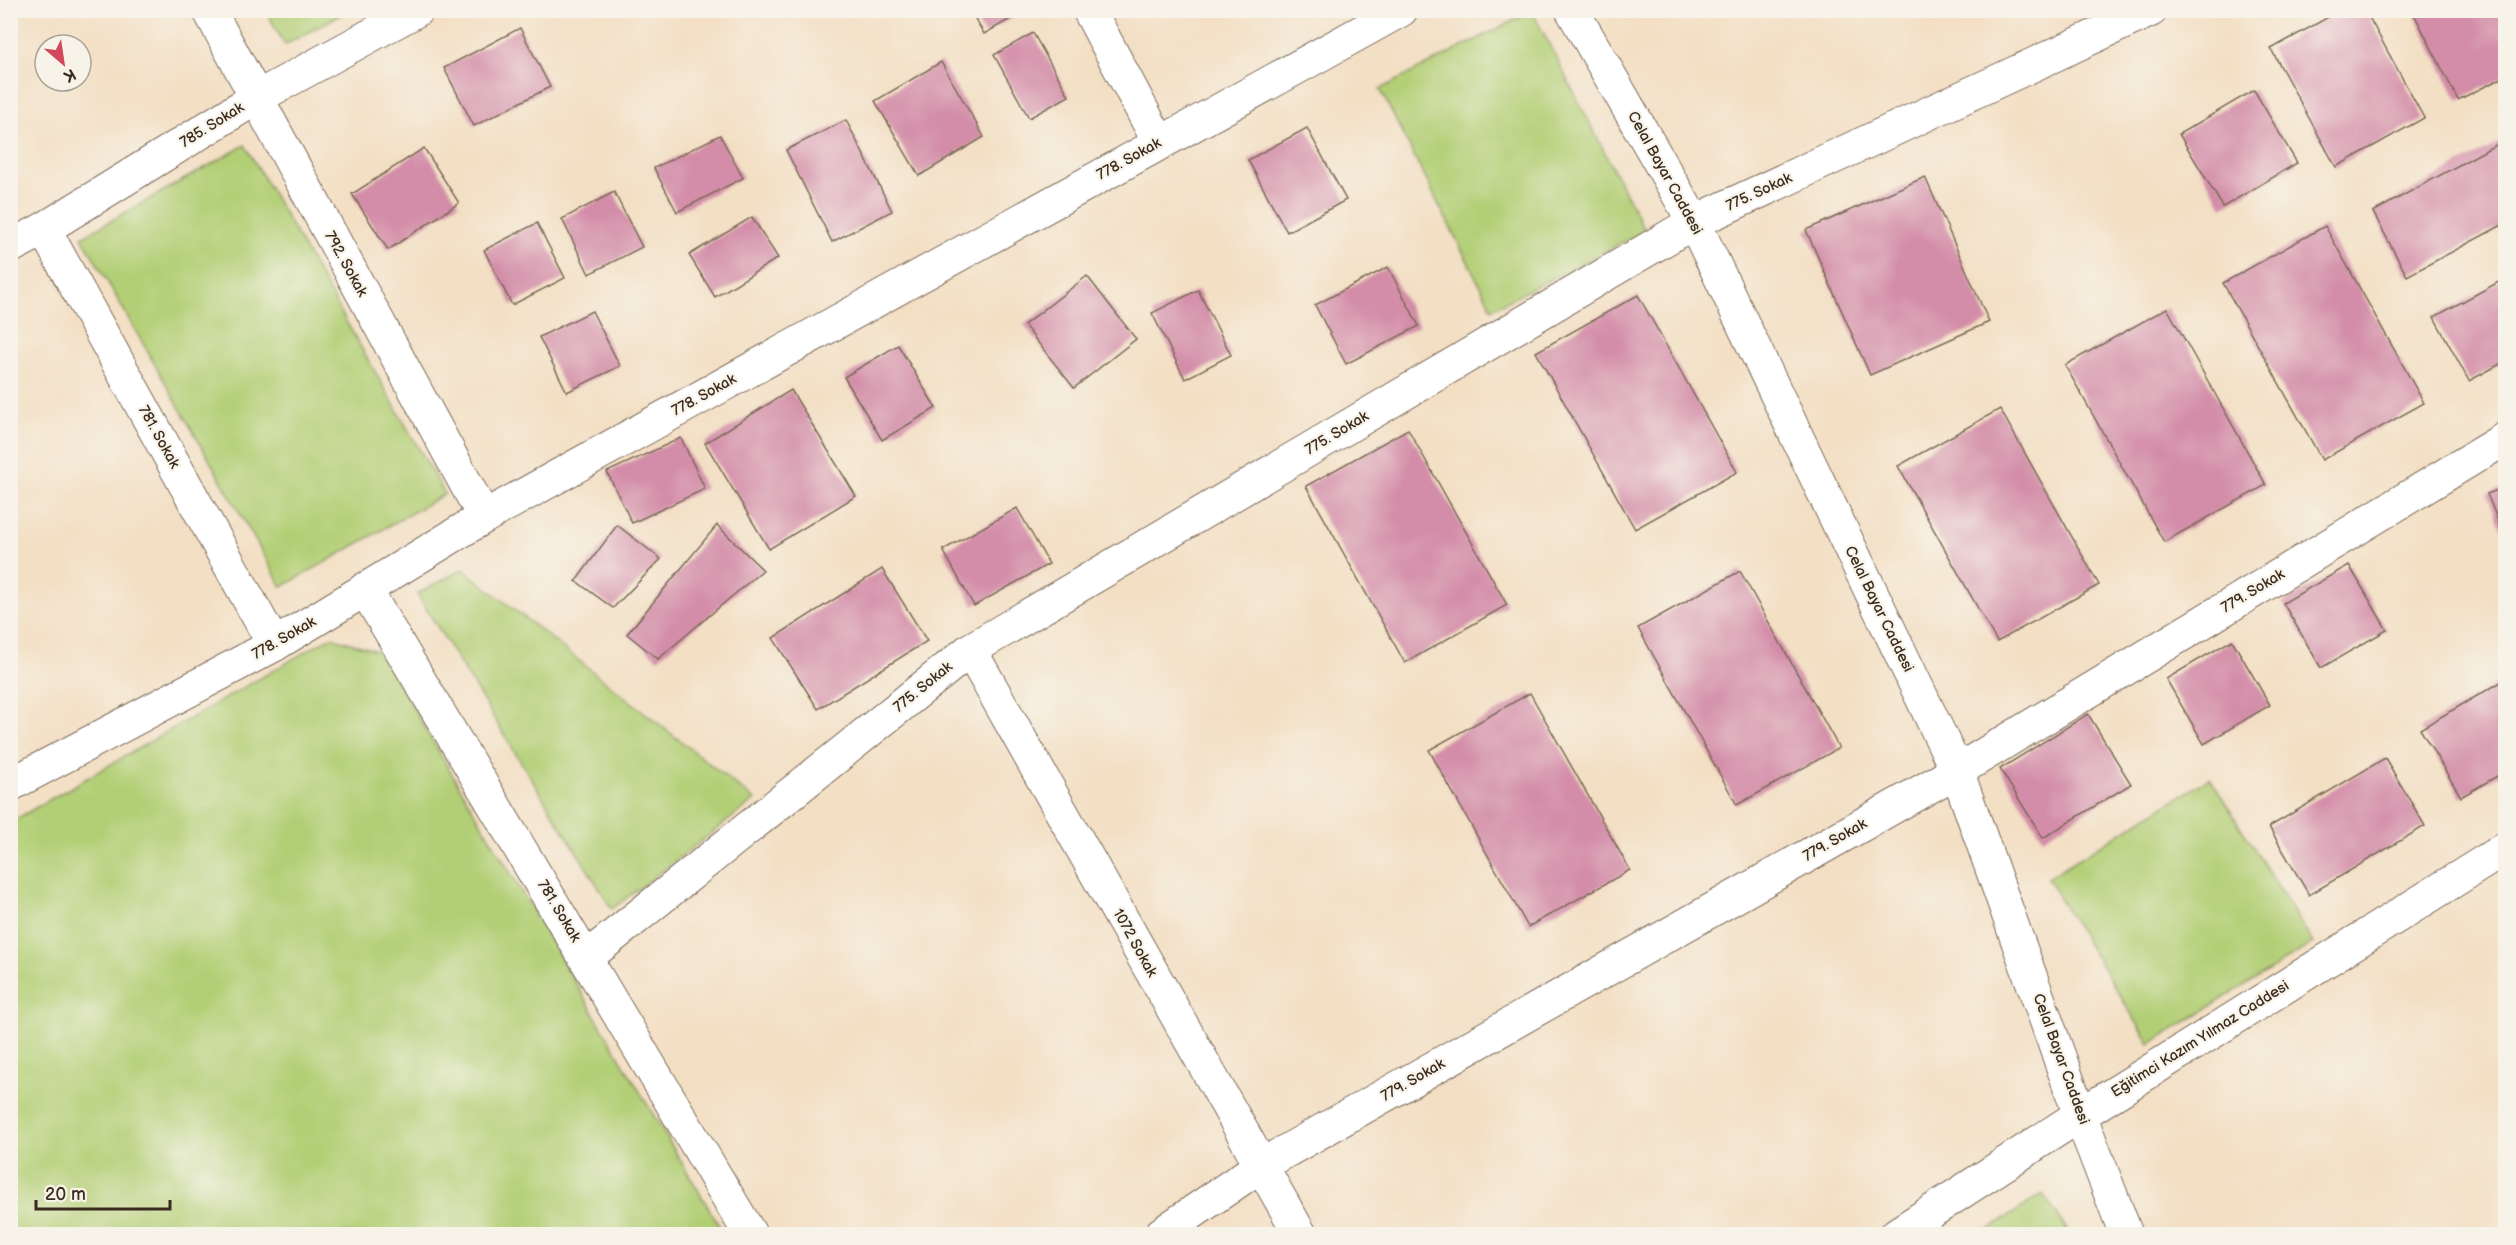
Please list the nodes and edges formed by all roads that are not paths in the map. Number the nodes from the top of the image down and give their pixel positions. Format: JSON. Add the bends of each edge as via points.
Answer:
{"nodes":[{"id":1,"x":209,"y":10,"type":"edge"},
{"id":2,"x":417,"y":10,"type":"edge"},
{"id":3,"x":1089,"y":10,"type":"edge"},
{"id":4,"x":1401,"y":10,"type":"edge"},
{"id":5,"x":1572,"y":10,"type":"edge"},
{"id":6,"x":2151,"y":10,"type":"edge"},
{"id":7,"x":256,"y":98,"type":"junction"},
{"id":8,"x":1159,"y":142,"type":"junction"},
{"id":9,"x":1694,"y":222,"type":"junction"},
{"id":10,"x":44,"y":229,"type":"junction"},
{"id":11,"x":10,"y":247,"type":"edge"},
{"id":12,"x":2505,"y":438,"type":"edge"},
{"id":13,"x":484,"y":517,"type":"junction"},
{"id":14,"x":365,"y":589,"type":"junction"},
{"id":15,"x":274,"y":645,"type":"junction"},
{"id":16,"x":970,"y":650,"type":"junction"},
{"id":17,"x":1957,"y":771,"type":"junction"},
{"id":18,"x":10,"y":785,"type":"edge"},
{"id":19,"x":2505,"y":848,"type":"edge"},
{"id":20,"x":586,"y":958,"type":"junction"},
{"id":21,"x":2080,"y":1115,"type":"junction"},
{"id":22,"x":1260,"y":1166,"type":"junction"},
{"id":23,"x":750,"y":1234,"type":"edge"},
{"id":24,"x":1161,"y":1234,"type":"edge"},
{"id":25,"x":1300,"y":1234,"type":"edge"},
{"id":26,"x":1897,"y":1234,"type":"edge"},
{"id":27,"x":2126,"y":1234,"type":"edge"}],
"edges":[{"from":1,"to":7,"type":"street","name":"792. Sokak"},
{"from":2,"to":7,"type":"street","name":"785. Sokak"},
{"from":3,"to":8,"type":"street"},
{"from":4,"to":8,"type":"street","name":"778. Sokak"},
{"from":5,"to":9,"type":"street","name":"Celal Bayar Caddesi"},
{"from":6,"to":9,"type":"street","name":"775. Sokak"},
{"from":7,"to":10,"type":"street","name":"785. Sokak"},
{"from":7,"to":13,"type":"street","name":"792. Sokak"},
{"from":8,"to":13,"type":"street","name":"778. Sokak"},
{"from":9,"to":16,"type":"street","name":"775. Sokak"},
{"from":9,"to":17,"type":"street","name":"Celal Bayar Caddesi"},
{"from":10,"to":11,"type":"street","name":"785. Sokak"},
{"from":10,"to":15,"type":"street","name":"781. Sokak"},
{"from":12,"to":17,"type":"street","name":"779. Sokak"},
{"from":13,"to":14,"type":"street","name":"778. Sokak"},
{"from":14,"to":15,"type":"street","name":"778. Sokak"},
{"from":14,"to":20,"type":"street","name":"781. Sokak"},
{"from":15,"to":18,"type":"street","name":"778. Sokak"},
{"from":16,"to":20,"type":"street","name":"775. Sokak"},
{"from":16,"to":22,"type":"street","name":"1072 Sokak"},
{"from":17,"to":21,"type":"street","name":"Celal Bayar Caddesi"},
{"from":17,"to":22,"type":"street","name":"779. Sokak"},
{"from":19,"to":21,"type":"street","name":"Eğitimci Kazım Yılmaz Caddesi"},
{"from":20,"to":23,"type":"street","name":"781. Sokak"},
{"from":21,"to":26,"type":"street","name":"Eğitimci Kazım Yılmaz Caddesi"},
{"from":21,"to":27,"type":"street","name":"Celal Bayar Caddesi"},
{"from":22,"to":24,"type":"street","name":"779. Sokak"},
{"from":22,"to":25,"type":"street","name":"1072 Sokak"}]}
